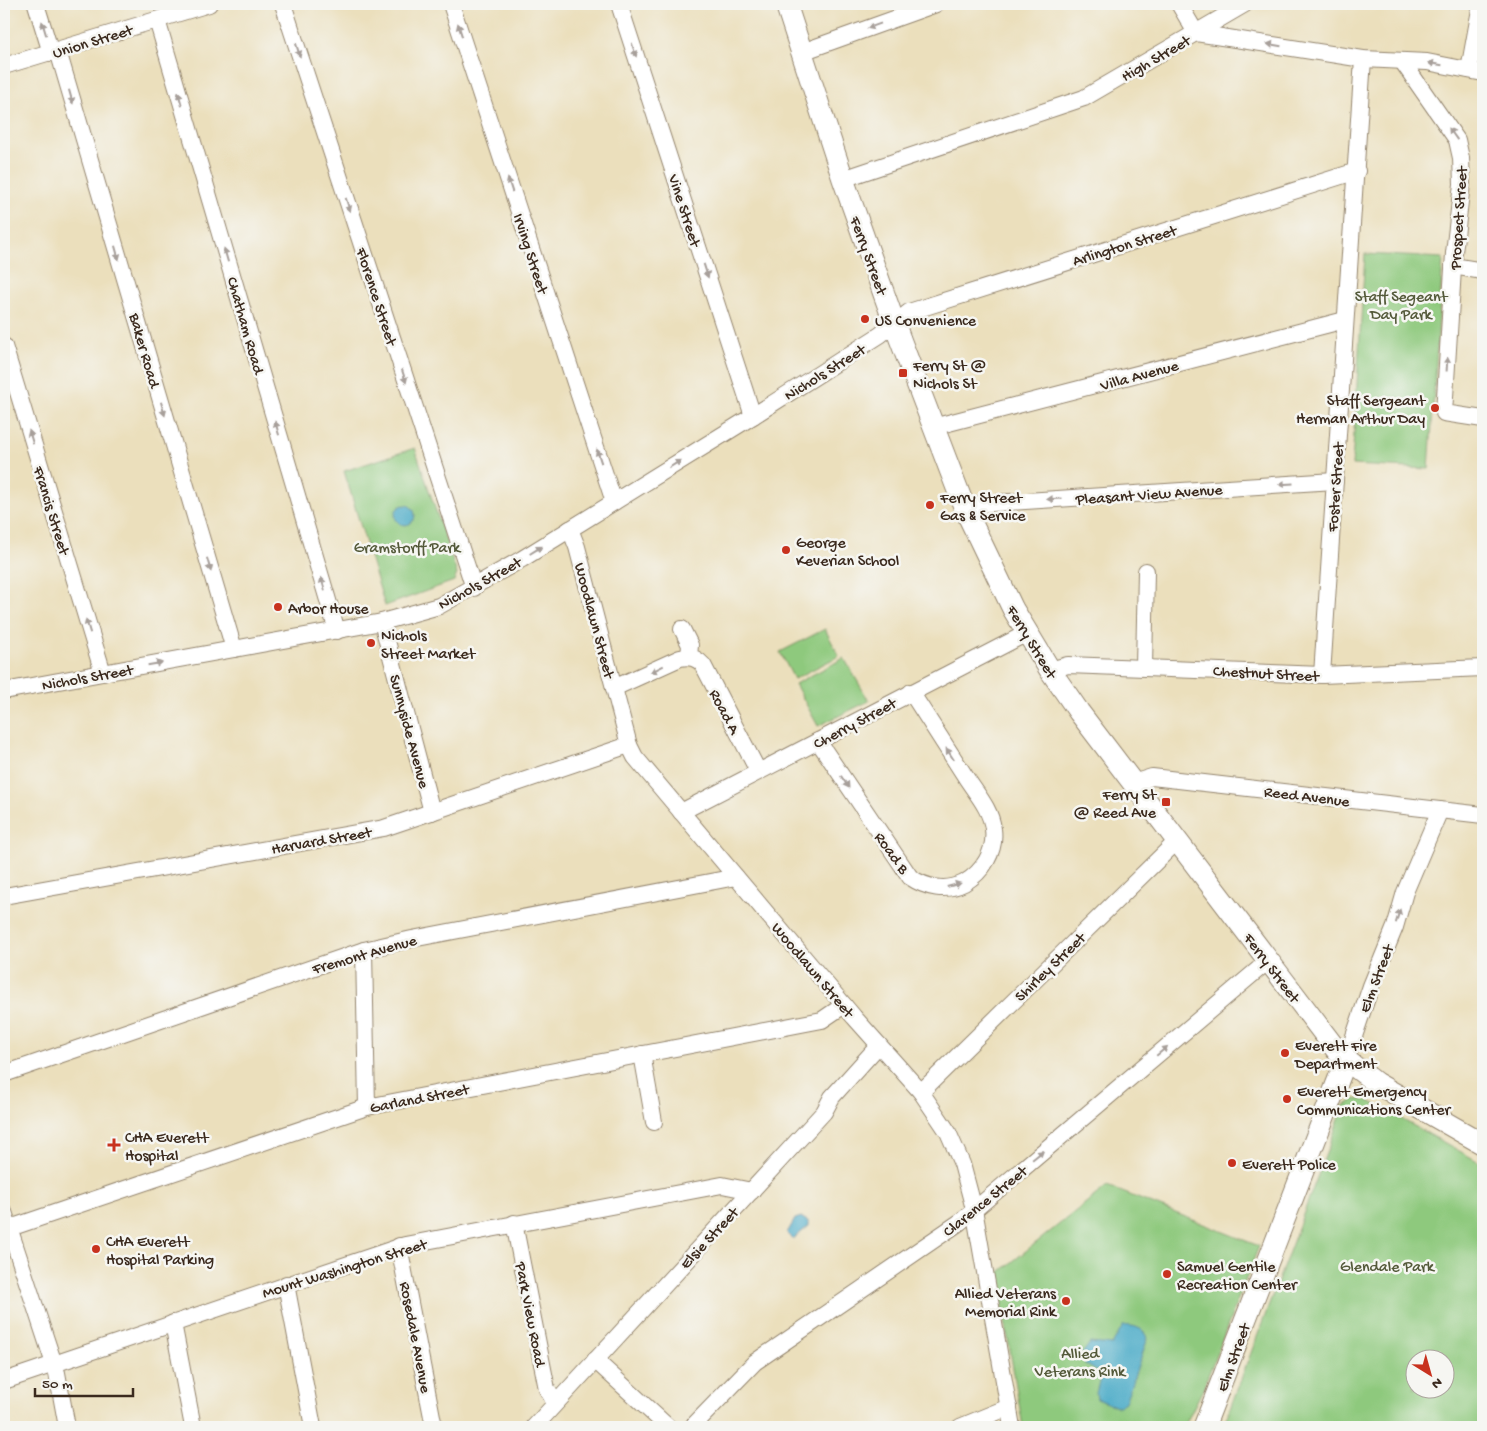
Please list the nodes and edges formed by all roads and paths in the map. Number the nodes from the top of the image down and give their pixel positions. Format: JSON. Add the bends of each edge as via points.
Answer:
{"nodes":[{"id":1,"x":36,"y":4,"type":"edge"},
{"id":2,"x":209,"y":4,"type":"edge"},
{"id":3,"x":282,"y":4,"type":"edge"},
{"id":4,"x":451,"y":4,"type":"edge"},
{"id":5,"x":619,"y":4,"type":"edge"},
{"id":6,"x":786,"y":4,"type":"edge"},
{"id":7,"x":936,"y":4,"type":"edge"},
{"id":8,"x":1179,"y":4,"type":"edge"},
{"id":9,"x":1245,"y":4,"type":"edge"},
{"id":10,"x":1481,"y":4,"type":"edge"},
{"id":11,"x":187,"y":7,"type":"edge"},
{"id":12,"x":157,"y":20,"type":"junction"},
{"id":13,"x":1196,"y":34,"type":"junction"},
{"id":14,"x":54,"y":52,"type":"junction"},
{"id":15,"x":802,"y":52,"type":"junction"},
{"id":16,"x":1363,"y":59,"type":"junction"},
{"id":17,"x":1402,"y":61,"type":"junction"},
{"id":18,"x":4,"y":66,"type":"edge"},
{"id":19,"x":1476,"y":72,"type":"edge"},
{"id":20,"x":1357,"y":171,"type":"junction"},
{"id":21,"x":842,"y":179,"type":"junction"},
{"id":22,"x":1453,"y":266,"type":"junction"},
{"id":23,"x":1483,"y":271,"type":"edge"},
{"id":24,"x":1345,"y":320,"type":"junction"},
{"id":25,"x":894,"y":324,"type":"junction"},
{"id":26,"x":4,"y":346,"type":"edge"},
{"id":27,"x":754,"y":416,"type":"junction"},
{"id":28,"x":1483,"y":419,"type":"edge"},
{"id":29,"x":933,"y":427,"type":"junction"},
{"id":30,"x":1334,"y":481,"type":"junction"},
{"id":31,"x":614,"y":502,"type":"junction"},
{"id":32,"x":965,"y":509,"type":"junction"},
{"id":33,"x":570,"y":529,"type":"junction"},
{"id":34,"x":1146,"y":571,"type":"dead end"},
{"id":35,"x":474,"y":588,"type":"junction"},
{"id":36,"x":382,"y":622,"type":"junction"},
{"id":37,"x":682,"y":629,"type":"dead end"},
{"id":38,"x":337,"y":631,"type":"junction"},
{"id":39,"x":1027,"y":633,"type":"junction"},
{"id":40,"x":234,"y":649,"type":"junction"},
{"id":41,"x":689,"y":657,"type":"junction"},
{"id":42,"x":1144,"y":667,"type":"junction"},
{"id":43,"x":1483,"y":668,"type":"edge"},
{"id":44,"x":1050,"y":670,"type":"junction"},
{"id":45,"x":103,"y":673,"type":"junction"},
{"id":46,"x":1322,"y":676,"type":"junction"},
{"id":47,"x":614,"y":688,"type":"junction"},
{"id":48,"x":4,"y":691,"type":"edge"},
{"id":49,"x":910,"y":692,"type":"junction"},
{"id":50,"x":818,"y":742,"type":"junction"},
{"id":51,"x":630,"y":745,"type":"junction"},
{"id":52,"x":758,"y":771,"type":"junction"},
{"id":53,"x":1133,"y":784,"type":"junction"},
{"id":54,"x":1440,"y":810,"type":"junction"},
{"id":55,"x":432,"y":812,"type":"junction"},
{"id":56,"x":681,"y":812,"type":"junction"},
{"id":57,"x":1483,"y":815,"type":"edge"},
{"id":58,"x":1177,"y":842,"type":"junction"},
{"id":59,"x":736,"y":877,"type":"junction"},
{"id":60,"x":4,"y":896,"type":"edge"},
{"id":61,"x":364,"y":950,"type":"junction"},
{"id":62,"x":1268,"y":961,"type":"junction"},
{"id":63,"x":844,"y":1005,"type":"junction"},
{"id":64,"x":879,"y":1045,"type":"junction"},
{"id":65,"x":642,"y":1054,"type":"junction"},
{"id":66,"x":1346,"y":1060,"type":"junction"},
{"id":67,"x":4,"y":1074,"type":"edge"},
{"id":68,"x":921,"y":1092,"type":"junction"},
{"id":69,"x":366,"y":1107,"type":"junction"},
{"id":70,"x":654,"y":1122,"type":"dead end"},
{"id":71,"x":1483,"y":1144,"type":"edge"},
{"id":72,"x":752,"y":1191,"type":"junction"},
{"id":73,"x":974,"y":1209,"type":"junction"},
{"id":74,"x":4,"y":1212,"type":"edge"},
{"id":75,"x":514,"y":1223,"type":"junction"},
{"id":76,"x":6,"y":1229,"type":"edge"},
{"id":77,"x":399,"y":1246,"type":"junction"},
{"id":78,"x":286,"y":1284,"type":"junction"},
{"id":79,"x":174,"y":1323,"type":"junction"},
{"id":80,"x":595,"y":1360,"type":"junction"},
{"id":81,"x":54,"y":1363,"type":"junction"},
{"id":82,"x":4,"y":1381,"type":"edge"},
{"id":83,"x":555,"y":1403,"type":"junction"},
{"id":84,"x":1009,"y":1407,"type":"junction"},
{"id":85,"x":67,"y":1427,"type":"edge"},
{"id":86,"x":193,"y":1427,"type":"edge"},
{"id":87,"x":313,"y":1427,"type":"edge"},
{"id":88,"x":434,"y":1427,"type":"edge"},
{"id":89,"x":534,"y":1427,"type":"edge"},
{"id":90,"x":668,"y":1427,"type":"edge"},
{"id":91,"x":692,"y":1427,"type":"edge"},
{"id":92,"x":960,"y":1427,"type":"edge"},
{"id":93,"x":1012,"y":1427,"type":"edge"},
{"id":94,"x":1204,"y":1427,"type":"edge"}],
"edges":[{"from":14,"to":1,"type":"street","name":"Baker Road","one_way":true},
{"from":2,"to":11,"type":"street","name":"Union Street"},
{"from":3,"to":35,"type":"street","name":"Florence Street","one_way":true},
{"from":31,"to":4,"type":"street","name":"Irving Street","one_way":true},
{"from":5,"to":27,"type":"street","name":"Vine Street","one_way":true},
{"from":6,"to":15,"type":"main road","name":"Ferry Street"},
{"from":7,"to":15,"type":"street","one_way":true},
{"from":8,"to":13,"type":"street"},
{"from":9,"to":13,"type":"street"},
{"from":10,"to":19,"type":"street"},
{"from":11,"to":12,"type":"street","name":"Union Street"},
{"from":12,"to":14,"type":"street","name":"Union Street"},
{"from":38,"to":12,"type":"street","name":"Chatham Road","one_way":true},
{"from":16,"to":13,"type":"street","name":"High Street","one_way":true},
{"from":13,"to":21,"type":"street","name":"High Street","via":[[1084,98]]},
{"from":14,"to":18,"type":"street","name":"Union Street"},
{"from":14,"to":40,"type":"street","name":"Baker Road","one_way":true},
{"from":15,"to":21,"type":"main road","name":"Ferry Street"},
{"from":16,"to":17,"type":"street","name":"High Street"},
{"from":16,"to":20,"type":"street","name":"Foster Street"},
{"from":19,"to":17,"type":"street","name":"High Street","one_way":true,"via":[[1427,62]]},
{"from":22,"to":17,"type":"street","name":"Prospect Street","one_way":true,"via":[[1462,184],[1457,140]]},
{"from":20,"to":24,"type":"street","name":"Foster Street"},
{"from":20,"to":25,"type":"street","name":"Arlington Street","via":[[912,310]]},
{"from":21,"to":25,"type":"main road","name":"Ferry Street"},
{"from":22,"to":23,"type":"street"},
{"from":28,"to":22,"type":"street","name":"Prospect Street","one_way":true,"via":[[1444,413]]},
{"from":24,"to":29,"type":"street","name":"Villa Avenue"},
{"from":24,"to":30,"type":"street","name":"Foster Street"},
{"from":25,"to":27,"type":"street","name":"Nichols Street"},
{"from":25,"to":29,"type":"main road","name":"Ferry Street"},
{"from":45,"to":26,"type":"street","name":"Francis Street","one_way":true},
{"from":31,"to":27,"type":"street","name":"Nichols Street","one_way":true},
{"from":29,"to":32,"type":"main road","name":"Ferry Street"},
{"from":30,"to":32,"type":"street","name":"Pleasant View Avenue","one_way":true,"via":[[979,504]]},
{"from":30,"to":46,"type":"street","name":"Foster Street"},
{"from":31,"to":33,"type":"street","name":"Nichols Street"},
{"from":32,"to":39,"type":"main road","name":"Ferry Street","via":[[1000,585]]},
{"from":35,"to":33,"type":"street","name":"Nichols Street","one_way":true},
{"from":33,"to":47,"type":"street","name":"Woodlawn Street"},
{"from":34,"to":42,"type":"street"},
{"from":35,"to":36,"type":"street","name":"Nichols Street","via":[[429,610]]},
{"from":36,"to":38,"type":"street","name":"Nichols Street"},
{"from":36,"to":55,"type":"street","name":"Sunnyside Avenue"},
{"from":37,"to":41,"type":"street","via":[[690,645]]},
{"from":38,"to":40,"type":"street","name":"Nichols Street"},
{"from":39,"to":44,"type":"main road","name":"Ferry Street"},
{"from":39,"to":49,"type":"street","name":"Cherry Street"},
{"from":45,"to":40,"type":"street","name":"Nichols Street","one_way":true},
{"from":41,"to":47,"type":"street","one_way":true,"via":[[680,658]]},
{"from":41,"to":52,"type":"street","name":"Road A","via":[[703,666]]},
{"from":42,"to":44,"type":"street","name":"Chestnut Street","via":[[1068,665]]},
{"from":42,"to":46,"type":"street","name":"Chestnut Street"},
{"from":43,"to":46,"type":"street","name":"Chestnut Street"},
{"from":44,"to":53,"type":"main road","name":"Ferry Street"},
{"from":45,"to":48,"type":"street","name":"Nichols Street"},
{"from":47,"to":51,"type":"street","name":"Woodlawn Street"},
{"from":49,"to":50,"type":"street","name":"Cherry Street"},
{"from":50,"to":49,"type":"street","name":"Road B","one_way":true,"via":[[910,877],[932,887],[948,888],[964,883],[989,858],[993,844],[992,824],[982,803]]},
{"from":50,"to":52,"type":"street","name":"Cherry Street"},
{"from":51,"to":55,"type":"street","name":"Harvard Street"},
{"from":51,"to":56,"type":"street","name":"Woodlawn Street","via":[[640,764]]},
{"from":52,"to":56,"type":"street","name":"Cherry Street"},
{"from":53,"to":54,"type":"street","name":"Reed Avenue","via":[[1152,777]]},
{"from":53,"to":58,"type":"main road","name":"Ferry Street"},
{"from":54,"to":57,"type":"street","name":"Reed Avenue"},
{"from":66,"to":54,"type":"street","name":"Elm Street","one_way":true,"via":[[1405,892]]},
{"from":55,"to":60,"type":"street","name":"Harvard Street","via":[[384,828]]},
{"from":56,"to":59,"type":"street","name":"Woodlawn Street"},
{"from":58,"to":62,"type":"main road","name":"Ferry Street"},
{"from":58,"to":68,"type":"street","name":"Shirley Street"},
{"from":59,"to":61,"type":"street","name":"Fremont Avenue"},
{"from":59,"to":63,"type":"street","name":"Woodlawn Street"},
{"from":61,"to":67,"type":"street","name":"Fremont Avenue"},
{"from":61,"to":69,"type":"street"},
{"from":62,"to":66,"type":"main road","name":"Ferry Street"},
{"from":73,"to":62,"type":"street","name":"Clarence Street","one_way":true},
{"from":63,"to":64,"type":"street","name":"Woodlawn Street"},
{"from":63,"to":65,"type":"street","name":"Garland Street","via":[[822,1020]]},
{"from":64,"to":68,"type":"street","name":"Woodlawn Street"},
{"from":64,"to":72,"type":"street","name":"Elsie Street"},
{"from":65,"to":69,"type":"street","name":"Garland Street"},
{"from":65,"to":70,"type":"street"},
{"from":66,"to":71,"type":"main road","name":"Ferry Street","via":[[1376,1083]]},
{"from":66,"to":94,"type":"main road","name":"Elm Street"},
{"from":68,"to":73,"type":"street","name":"Woodlawn Street","via":[[955,1146]]},
{"from":69,"to":76,"type":"street","name":"Garland Street"},
{"from":72,"to":75,"type":"street","name":"Mount Washington Street","via":[[729,1184]]},
{"from":72,"to":80,"type":"street","name":"Elsie Street"},
{"from":73,"to":84,"type":"street","name":"Woodlawn Street"},
{"from":73,"to":91,"type":"street","name":"Clarence Street","via":[[766,1353],[742,1373]]},
{"from":74,"to":76,"type":"street"},
{"from":75,"to":77,"type":"street","name":"Mount Washington Street"},
{"from":75,"to":83,"type":"street","name":"Park View Road","via":[[547,1389]]},
{"from":76,"to":81,"type":"street"},
{"from":77,"to":78,"type":"street","name":"Mount Washington Street"},
{"from":77,"to":88,"type":"street","name":"Rosedale Avenue"},
{"from":78,"to":79,"type":"street","name":"Mount Washington Street"},
{"from":78,"to":87,"type":"street"},
{"from":79,"to":81,"type":"street","name":"Mount Washington Street"},
{"from":79,"to":86,"type":"street"},
{"from":80,"to":83,"type":"street","name":"Elsie Street"},
{"from":80,"to":90,"type":"street"},
{"from":81,"to":82,"type":"street","name":"Mount Washington Street"},
{"from":81,"to":85,"type":"street"},
{"from":83,"to":89,"type":"street","name":"Elsie Street"},
{"from":84,"to":92,"type":"street"},
{"from":84,"to":93,"type":"street","name":"Woodlawn Street"}]}
